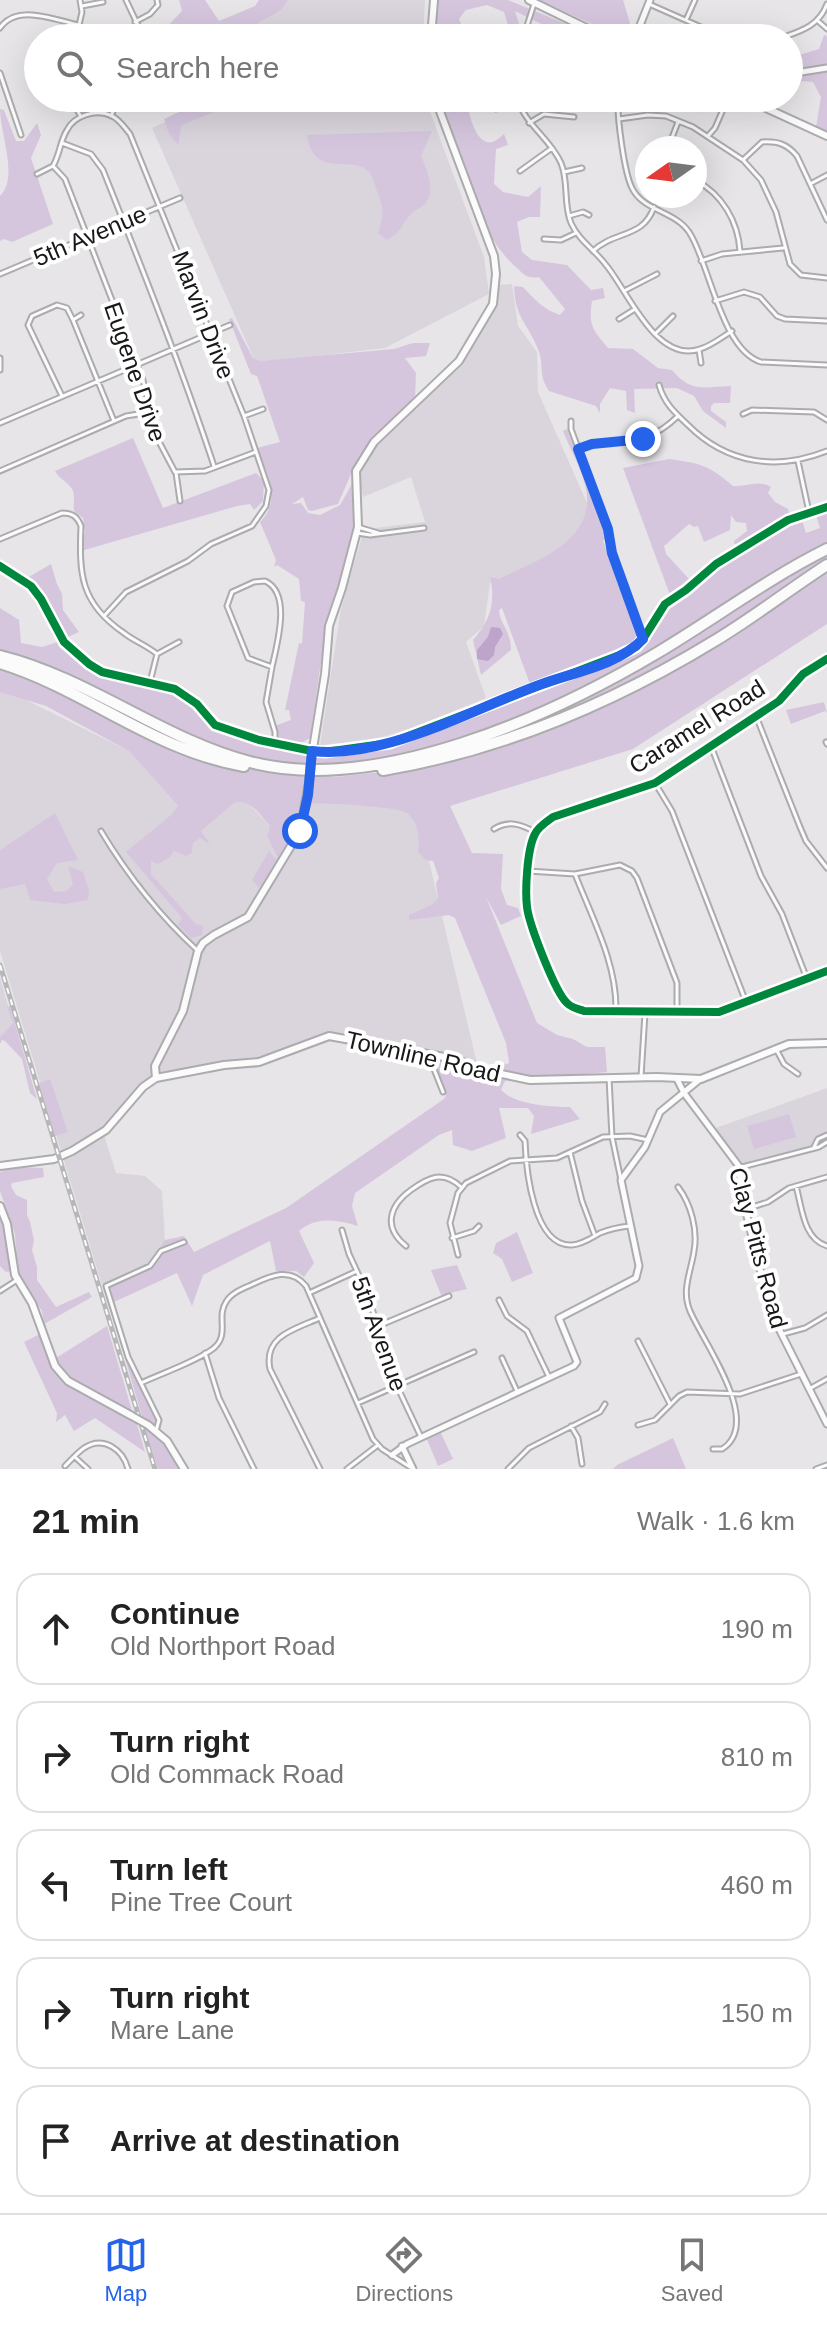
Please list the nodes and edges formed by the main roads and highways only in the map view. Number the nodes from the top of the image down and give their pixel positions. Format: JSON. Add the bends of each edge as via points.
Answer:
{"nodes":[{"id":1,"x":434,"y":0,"type":"edge"},
{"id":2,"x":532,"y":1,"type":"edge"},
{"id":3,"x":432,"y":24,"type":"edge"},
{"id":4,"x":579,"y":24,"type":"edge"},
{"id":5,"x":440,"y":112,"type":"edge"},
{"id":6,"x":775,"y":112,"type":"edge"},
{"id":7,"x":827,"y":136,"type":"edge"},
{"id":8,"x":827,"y":549,"type":"edge"},
{"id":9,"x":827,"y":565,"type":"edge"},
{"id":10,"x":0,"y":656,"type":"edge"},
{"id":11,"x":0,"y":663,"type":"edge"},
{"id":12,"x":827,"y":1043,"type":"edge"},
{"id":13,"x":155,"y":1066,"type":"junction"},
{"id":14,"x":156,"y":1078,"type":"junction"},
{"id":15,"x":143,"y":1087,"type":"junction"},
{"id":16,"x":0,"y":1166,"type":"edge"},
{"id":17,"x":0,"y":1206,"type":"edge"},
{"id":18,"x":184,"y":1469,"type":"edge"}],
"edges":[{"from":1,"to":3,"type":"main road"},
{"from":2,"to":4,"type":"main road"},
{"from":5,"to":13,"type":"main road","bridge":true,"via":[[494,256],[493,304],[459,361],[376,440],[356,471],[358,530],[329,626],[300,831],[248,917],[214,935],[198,951],[183,1011]]},
{"from":6,"to":7,"type":"main road"},
{"from":8,"to":10,"type":"highway","via":[[621,674],[554,707],[460,743],[367,766],[297,769],[232,757],[52,672]]},
{"from":9,"to":11,"type":"highway","via":[[718,639],[596,705],[509,739],[379,771],[302,774],[224,763],[168,744],[55,685]]},
{"from":12,"to":14,"type":"main road","name":"Townline Road","via":[[789,1044],[701,1079],[522,1079],[455,1059],[329,1036],[259,1062]]},
{"from":13,"to":14,"type":"main road"},
{"from":13,"to":15,"type":"main road"},
{"from":14,"to":15,"type":"main road","name":"Townline Road"},
{"from":15,"to":16,"type":"main road","name":"Townline Road","via":[[106,1130],[72,1151],[54,1159]]},
{"from":17,"to":18,"type":"main road","bridge":true,"via":[[17,1280],[32,1303],[55,1366],[68,1381],[156,1431]]}]}
